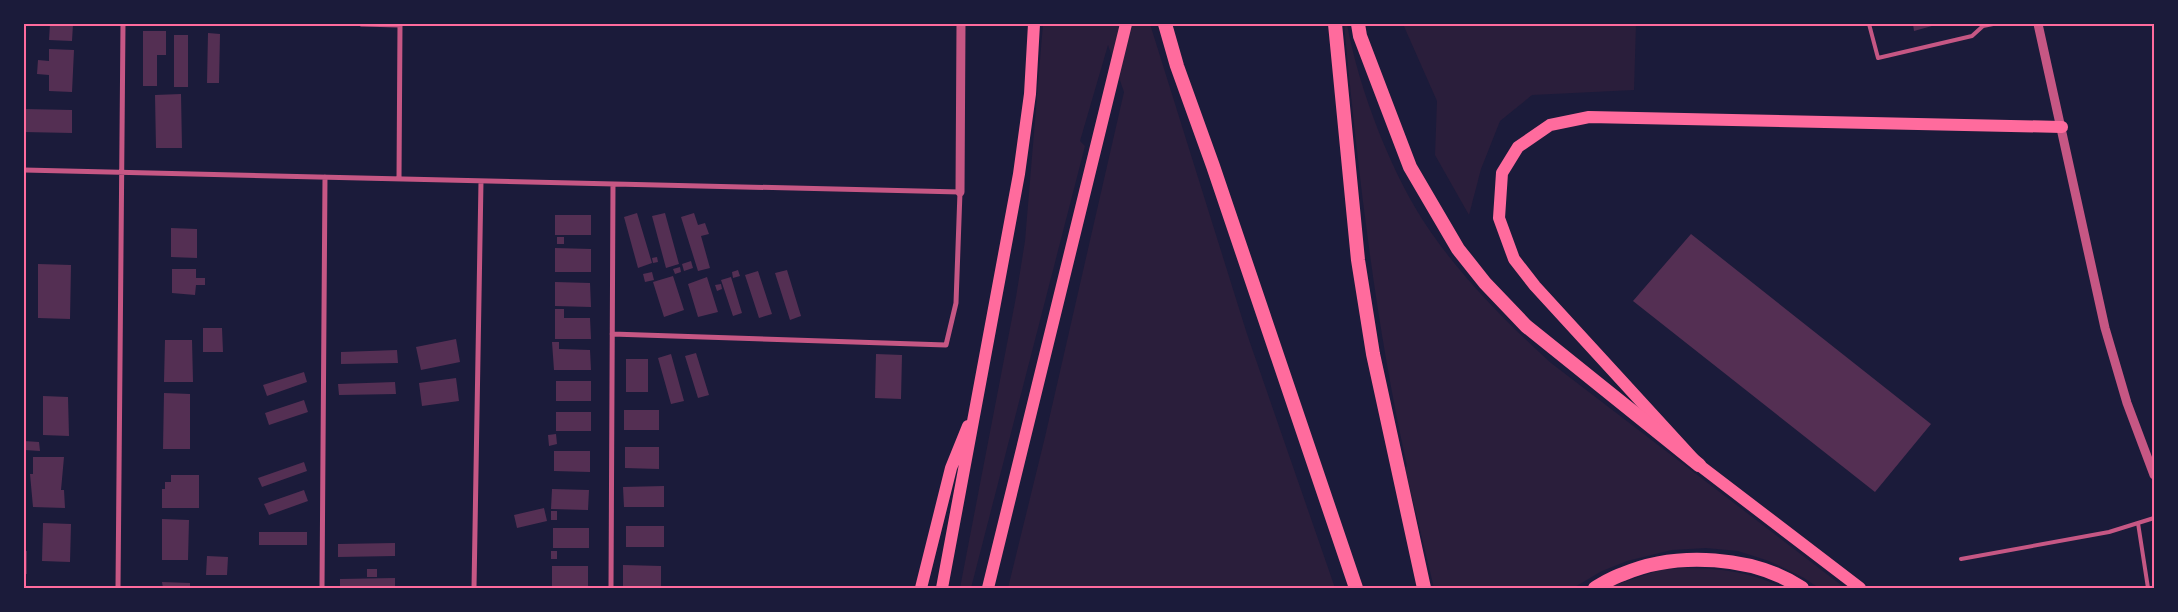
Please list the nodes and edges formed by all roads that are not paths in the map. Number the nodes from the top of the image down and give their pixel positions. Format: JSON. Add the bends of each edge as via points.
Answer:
{"nodes":[{"id":1,"x":123,"y":24,"type":"edge"},
{"id":2,"x":360,"y":24,"type":"edge"},
{"id":3,"x":400,"y":24,"type":"edge"},
{"id":4,"x":961,"y":24,"type":"edge"},
{"id":5,"x":1034,"y":24,"type":"edge"},
{"id":6,"x":1126,"y":24,"type":"edge"},
{"id":7,"x":1165,"y":24,"type":"edge"},
{"id":8,"x":1335,"y":24,"type":"edge"},
{"id":9,"x":1358,"y":24,"type":"edge"},
{"id":10,"x":1869,"y":24,"type":"edge"},
{"id":11,"x":1993,"y":24,"type":"edge"},
{"id":12,"x":2038,"y":24,"type":"edge"},
{"id":13,"x":2062,"y":127,"type":"junction"},
{"id":14,"x":24,"y":170,"type":"edge"},
{"id":15,"x":122,"y":172,"type":"junction"},
{"id":16,"x":325,"y":178,"type":"junction"},
{"id":17,"x":399,"y":179,"type":"junction"},
{"id":18,"x":481,"y":181,"type":"junction"},
{"id":19,"x":613,"y":184,"type":"junction"},
{"id":20,"x":960,"y":192,"type":"junction"},
{"id":21,"x":612,"y":334,"type":"junction"},
{"id":22,"x":978,"y":400,"type":"junction"},
{"id":23,"x":1699,"y":465,"type":"junction"},
{"id":24,"x":2154,"y":475,"type":"edge"},
{"id":25,"x":2154,"y":518,"type":"edge"},
{"id":26,"x":2138,"y":523,"type":"junction"},
{"id":27,"x":1961,"y":559,"type":"dead end"},
{"id":28,"x":118,"y":588,"type":"edge"},
{"id":29,"x":322,"y":588,"type":"edge"},
{"id":30,"x":474,"y":588,"type":"edge"},
{"id":31,"x":611,"y":588,"type":"edge"},
{"id":32,"x":921,"y":588,"type":"edge"},
{"id":33,"x":942,"y":588,"type":"edge"},
{"id":34,"x":988,"y":588,"type":"edge"},
{"id":35,"x":1356,"y":588,"type":"edge"},
{"id":36,"x":1424,"y":588,"type":"edge"},
{"id":37,"x":1596,"y":588,"type":"edge"},
{"id":38,"x":1802,"y":588,"type":"edge"},
{"id":39,"x":1860,"y":588,"type":"edge"},
{"id":40,"x":2148,"y":588,"type":"edge"}],
"edges":[{"from":1,"to":15,"type":"street"},
{"from":2,"to":3,"type":"street"},
{"from":3,"to":17,"type":"street"},
{"from":4,"to":20,"type":"street"},
{"from":5,"to":22,"type":"main road","via":[[1030,94],[1020,174]]},
{"from":6,"to":34,"type":"main road"},
{"from":7,"to":35,"type":"highway"},
{"from":8,"to":36,"type":"highway","via":[[1358,260],[1375,364]]},
{"from":9,"to":23,"type":"highway","via":[[1410,167],[1458,249],[1526,326]]},
{"from":10,"to":11,"type":"lane","via":[[1878,58],[1972,36],[1983,26]]},
{"from":12,"to":13,"type":"street"},
{"from":13,"to":23,"type":"main road","via":[[1589,116],[1550,125],[1518,147],[1502,172],[1499,218],[1514,259]]},
{"from":13,"to":24,"type":"street","via":[[2105,328],[2127,403]]},
{"from":14,"to":15,"type":"street"},
{"from":15,"to":16,"type":"street"},
{"from":15,"to":28,"type":"street"},
{"from":16,"to":17,"type":"street"},
{"from":16,"to":29,"type":"street"},
{"from":17,"to":18,"type":"street"},
{"from":18,"to":19,"type":"street"},
{"from":18,"to":30,"type":"street"},
{"from":19,"to":20,"type":"street"},
{"from":19,"to":21,"type":"street"},
{"from":20,"to":21,"type":"street","via":[[956,303],[946,345]]},
{"from":21,"to":31,"type":"street"},
{"from":22,"to":32,"type":"main road","via":[[950,468]]},
{"from":22,"to":33,"type":"main road"},
{"from":23,"to":39,"type":"main road"},
{"from":25,"to":26,"type":"lane"},
{"from":26,"to":27,"type":"lane","via":[[2109,532]]},
{"from":26,"to":40,"type":"lane"},
{"from":37,"to":38,"type":"highway","via":[[1648,566],[1683,561],[1751,566],[1789,579]]}]}
